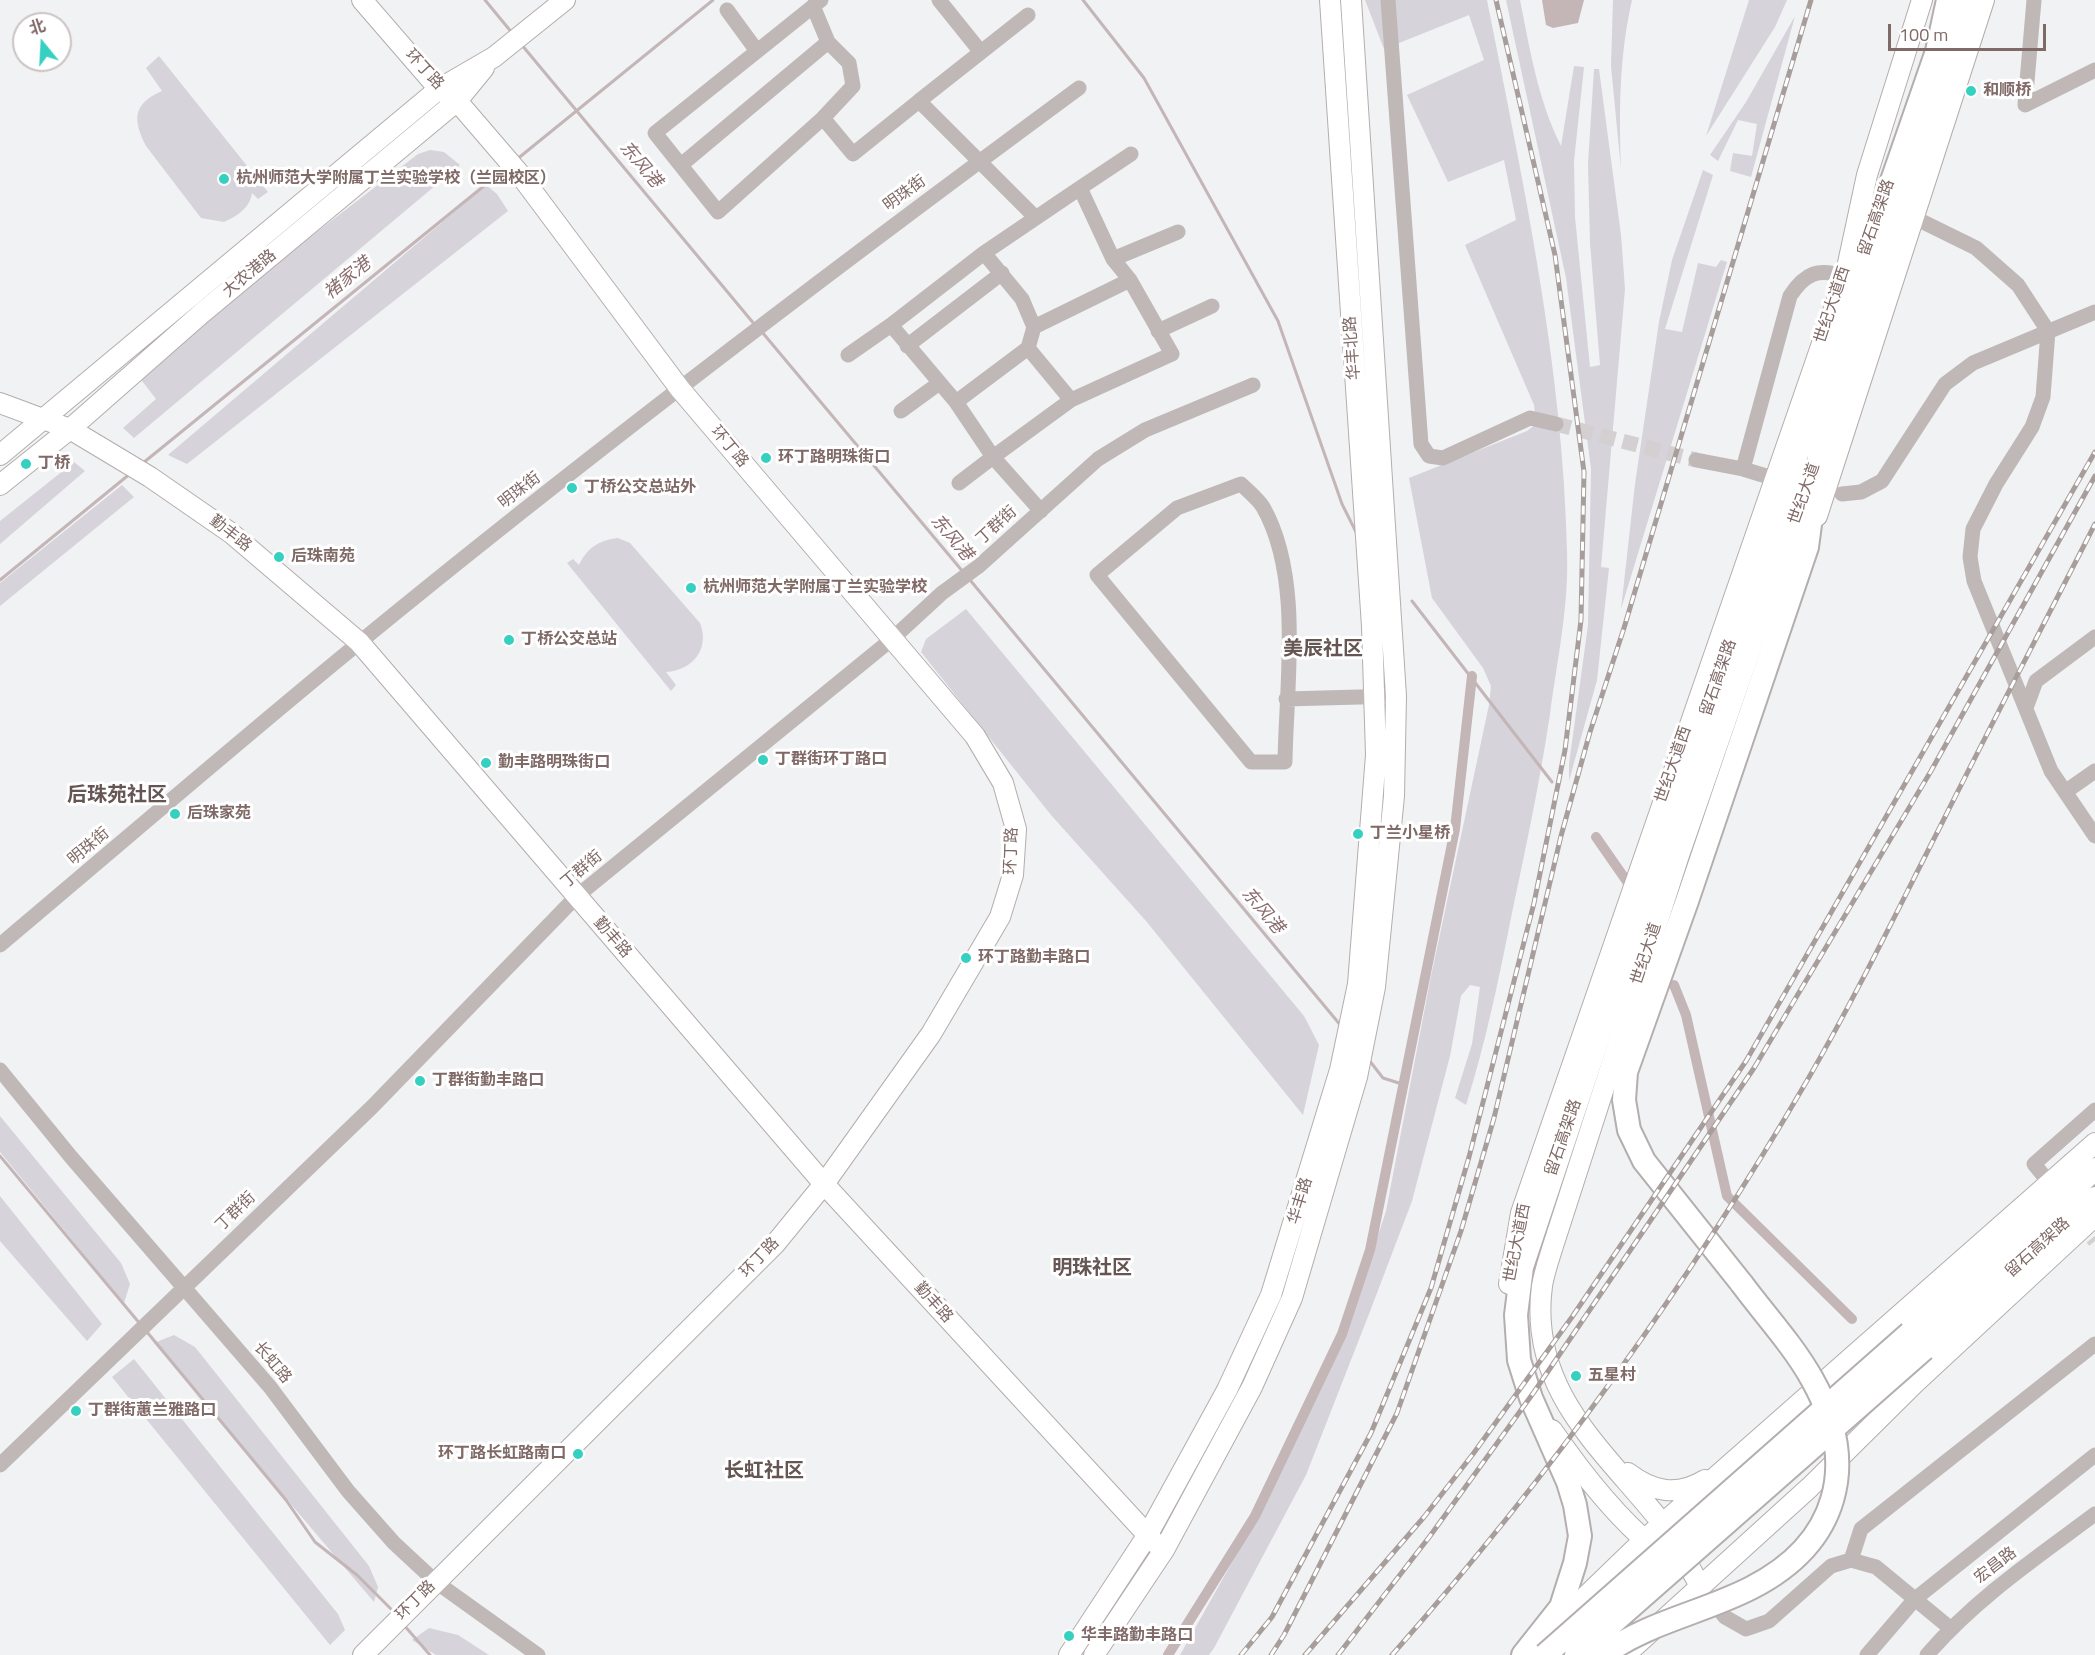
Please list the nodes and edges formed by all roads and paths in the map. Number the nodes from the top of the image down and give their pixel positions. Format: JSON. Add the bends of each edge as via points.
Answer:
{"nodes":[{"id":1,"x":362,"y":0,"type":"edge"},
{"id":2,"x":565,"y":0,"type":"edge"},
{"id":3,"x":939,"y":0,"type":"edge"},
{"id":4,"x":1330,"y":0,"type":"edge"},
{"id":5,"x":1351,"y":0,"type":"edge"},
{"id":6,"x":1388,"y":0,"type":"edge"},
{"id":7,"x":1922,"y":0,"type":"edge"},
{"id":8,"x":1946,"y":0,"type":"edge"},
{"id":9,"x":1969,"y":0,"type":"edge"},
{"id":10,"x":1984,"y":0,"type":"edge"},
{"id":11,"x":2034,"y":0,"type":"edge"},
{"id":12,"x":817,"y":3,"type":"edge"},
{"id":13,"x":727,"y":10,"type":"dead end"},
{"id":14,"x":1028,"y":15,"type":"dead end"},
{"id":15,"x":828,"y":42,"type":"junction"},
{"id":16,"x":756,"y":51,"type":"junction"},
{"id":17,"x":980,"y":51,"type":"junction"},
{"id":18,"x":494,"y":57,"type":"junction"},
{"id":19,"x":2095,"y":70,"type":"edge"},
{"id":20,"x":1079,"y":88,"type":"dead end"},
{"id":21,"x":439,"y":89,"type":"junction"},
{"id":22,"x":919,"y":101,"type":"junction"},
{"id":23,"x":457,"y":102,"type":"junction"},
{"id":24,"x":823,"y":118,"type":"junction"},
{"id":25,"x":1131,"y":154,"type":"dead end"},
{"id":26,"x":980,"y":161,"type":"junction"},
{"id":27,"x":681,"y":165,"type":"junction"},
{"id":28,"x":1080,"y":188,"type":"junction"},
{"id":29,"x":1036,"y":218,"type":"junction"},
{"id":30,"x":1915,"y":218,"type":"junction"},
{"id":31,"x":1178,"y":232,"type":"dead end"},
{"id":32,"x":984,"y":252,"type":"junction"},
{"id":33,"x":1113,"y":259,"type":"junction"},
{"id":34,"x":1002,"y":273,"type":"junction"},
{"id":35,"x":1845,"y":277,"type":"junction"},
{"id":36,"x":1130,"y":280,"type":"junction"},
{"id":37,"x":1212,"y":306,"type":"dead end"},
{"id":38,"x":2095,"y":312,"type":"edge"},
{"id":39,"x":891,"y":325,"type":"junction"},
{"id":40,"x":1034,"y":327,"type":"junction"},
{"id":41,"x":1158,"y":331,"type":"junction"},
{"id":42,"x":2048,"y":331,"type":"junction"},
{"id":43,"x":908,"y":346,"type":"junction"},
{"id":44,"x":1028,"y":348,"type":"junction"},
{"id":45,"x":848,"y":355,"type":"dead end"},
{"id":46,"x":938,"y":384,"type":"junction"},
{"id":47,"x":1252,"y":385,"type":"dead end"},
{"id":48,"x":680,"y":389,"type":"junction"},
{"id":49,"x":1071,"y":400,"type":"junction"},
{"id":50,"x":956,"y":402,"type":"junction"},
{"id":51,"x":0,"y":403,"type":"edge"},
{"id":52,"x":901,"y":411,"type":"dead end"},
{"id":53,"x":45,"y":419,"type":"junction"},
{"id":54,"x":1556,"y":424,"type":"tunnel mouth"},
{"id":55,"x":70,"y":429,"type":"junction"},
{"id":56,"x":1820,"y":449,"type":"junction"},
{"id":57,"x":0,"y":455,"type":"edge"},
{"id":58,"x":993,"y":457,"type":"junction"},
{"id":59,"x":1696,"y":460,"type":"tunnel mouth"},
{"id":60,"x":1743,"y":469,"type":"junction"},
{"id":61,"x":1766,"y":476,"type":"dead end"},
{"id":62,"x":959,"y":483,"type":"dead end"},
{"id":63,"x":0,"y":485,"type":"edge"},
{"id":64,"x":1842,"y":494,"type":"dead end"},
{"id":65,"x":1041,"y":511,"type":"junction"},
{"id":66,"x":1807,"y":547,"type":"junction"},
{"id":67,"x":1790,"y":598,"type":"junction"},
{"id":68,"x":2095,"y":637,"type":"edge"},
{"id":69,"x":892,"y":639,"type":"junction"},
{"id":70,"x":359,"y":642,"type":"junction"},
{"id":71,"x":1752,"y":647,"type":"junction"},
{"id":72,"x":1396,"y":696,"type":"junction"},
{"id":73,"x":1374,"y":697,"type":"junction"},
{"id":74,"x":1286,"y":699,"type":"junction"},
{"id":75,"x":2026,"y":708,"type":"junction"},
{"id":76,"x":2095,"y":771,"type":"edge"},
{"id":77,"x":2065,"y":792,"type":"junction"},
{"id":78,"x":2095,"y":836,"type":"edge"},
{"id":79,"x":576,"y":897,"type":"junction"},
{"id":80,"x":0,"y":945,"type":"edge"},
{"id":81,"x":0,"y":1070,"type":"edge"},
{"id":82,"x":1348,"y":1073,"type":"junction"},
{"id":83,"x":2095,"y":1110,"type":"edge"},
{"id":84,"x":2095,"y":1143,"type":"edge"},
{"id":85,"x":2095,"y":1169,"type":"edge"},
{"id":86,"x":2043,"y":1175,"type":"dead end"},
{"id":87,"x":824,"y":1184,"type":"junction"},
{"id":88,"x":2095,"y":1198,"type":"edge"},
{"id":89,"x":2095,"y":1216,"type":"edge"},
{"id":90,"x":183,"y":1288,"type":"junction"},
{"id":91,"x":1917,"y":1341,"type":"junction"},
{"id":92,"x":2095,"y":1344,"type":"edge"},
{"id":93,"x":1518,"y":1360,"type":"junction"},
{"id":94,"x":1530,"y":1398,"type":"junction"},
{"id":95,"x":1601,"y":1454,"type":"junction"},
{"id":96,"x":2095,"y":1455,"type":"edge"},
{"id":97,"x":1733,"y":1462,"type":"junction"},
{"id":98,"x":0,"y":1465,"type":"edge"},
{"id":99,"x":2095,"y":1514,"type":"edge"},
{"id":100,"x":1663,"y":1525,"type":"junction"},
{"id":101,"x":1147,"y":1536,"type":"junction"},
{"id":102,"x":1644,"y":1540,"type":"junction"},
{"id":103,"x":1164,"y":1550,"type":"junction"},
{"id":104,"x":1851,"y":1560,"type":"junction"},
{"id":105,"x":435,"y":1582,"type":"junction"},
{"id":106,"x":1700,"y":1586,"type":"junction"},
{"id":107,"x":1915,"y":1599,"type":"junction"},
{"id":108,"x":1950,"y":1628,"type":"junction"},
{"id":109,"x":363,"y":1655,"type":"edge"},
{"id":110,"x":538,"y":1655,"type":"edge"},
{"id":111,"x":1069,"y":1655,"type":"edge"},
{"id":112,"x":1094,"y":1655,"type":"edge"},
{"id":113,"x":1524,"y":1655,"type":"edge"},
{"id":114,"x":1545,"y":1655,"type":"edge"},
{"id":115,"x":1576,"y":1655,"type":"edge"},
{"id":116,"x":1603,"y":1655,"type":"edge"},
{"id":117,"x":1625,"y":1655,"type":"edge"},
{"id":118,"x":1867,"y":1655,"type":"edge"},
{"id":119,"x":1927,"y":1655,"type":"edge"}],
"edges":[{"from":1,"to":21,"type":"main road","name":"环丁路"},
{"from":2,"to":18,"type":"main road","name":"大农港路"},
{"from":3,"to":17,"type":"street"},
{"from":4,"to":73,"type":"main road","name":"华丰北路"},
{"from":5,"to":72,"type":"main road","name":"华丰北路"},
{"from":6,"to":54,"type":"street","via":[[1421,444],[1429,456],[1443,458],[1530,418]]},
{"from":7,"to":35,"type":"main road","name":"世纪大道西","via":[[1867,175]]},
{"from":8,"to":35,"type":"highway"},
{"from":8,"to":93,"type":"highway","name":"留石高架路","via":[[1937,51],[1533,1228],[1517,1297]]},
{"from":9,"to":56,"type":"highway","name":"留石高架路"},
{"from":10,"to":30,"type":"main road"},
{"from":11,"to":19,"type":"street","via":[[2025,105]]},
{"from":12,"to":15,"type":"street"},
{"from":12,"to":16,"type":"street"},
{"from":13,"to":16,"type":"street"},
{"from":14,"to":17,"type":"street"},
{"from":15,"to":24,"type":"street","via":[[849,63],[853,87]]},
{"from":15,"to":27,"type":"street"},
{"from":16,"to":27,"type":"street","via":[[655,134]]},
{"from":17,"to":22,"type":"street"},
{"from":18,"to":21,"type":"main road","name":"大农港路"},
{"from":18,"to":23,"type":"main road","name":"大农港路"},
{"from":20,"to":26,"type":"street","name":"明珠街"},
{"from":21,"to":23,"type":"main road","name":"环丁路"},
{"from":21,"to":53,"type":"main road","name":"大农港路"},
{"from":22,"to":24,"type":"street","via":[[853,154]]},
{"from":22,"to":26,"type":"street"},
{"from":23,"to":48,"type":"main road","name":"环丁路","via":[[518,172]]},
{"from":23,"to":55,"type":"main road","name":"大农港路","via":[[202,313]]},
{"from":24,"to":27,"type":"street","via":[[718,212]]},
{"from":25,"to":28,"type":"street"},
{"from":26,"to":29,"type":"street"},
{"from":26,"to":48,"type":"street","name":"明珠街"},
{"from":28,"to":29,"type":"street"},
{"from":28,"to":33,"type":"street"},
{"from":29,"to":32,"type":"street"},
{"from":30,"to":42,"type":"street","via":[[1976,248],[2018,285]]},
{"from":30,"to":66,"type":"main road"},
{"from":31,"to":33,"type":"street"},
{"from":32,"to":34,"type":"street"},
{"from":32,"to":39,"type":"street"},
{"from":33,"to":36,"type":"street"},
{"from":34,"to":40,"type":"street","via":[[1022,298]]},
{"from":34,"to":43,"type":"street"},
{"from":35,"to":60,"type":"street","via":[[1829,271],[1814,273],[1800,282],[1790,296]]},
{"from":35,"to":93,"type":"main road","name":"世纪大道西","via":[[1521,1213],[1506,1313]]},
{"from":36,"to":40,"type":"street"},
{"from":36,"to":41,"type":"street"},
{"from":37,"to":41,"type":"street"},
{"from":38,"to":42,"type":"street"},
{"from":39,"to":43,"type":"street"},
{"from":39,"to":45,"type":"street"},
{"from":40,"to":44,"type":"street"},
{"from":41,"to":49,"type":"street","via":[[1172,354]]},
{"from":42,"to":64,"type":"street","via":[[1973,363],[1945,384],[1882,481],[1861,492]]},
{"from":42,"to":75,"type":"street","via":[[2043,397],[2032,427],[1973,528],[1970,557],[1974,581]]},
{"from":43,"to":46,"type":"street"},
{"from":44,"to":49,"type":"street"},
{"from":44,"to":50,"type":"street"},
{"from":46,"to":50,"type":"street"},
{"from":46,"to":52,"type":"street"},
{"from":47,"to":65,"type":"street","name":"丁群街","via":[[1145,430],[1098,459]]},
{"from":48,"to":69,"type":"main road","name":"环丁路"},
{"from":48,"to":70,"type":"street","name":"明珠街"},
{"from":49,"to":58,"type":"street"},
{"from":50,"to":58,"type":"street"},
{"from":51,"to":53,"type":"main road","name":"勤丰路"},
{"from":53,"to":55,"type":"main road","name":"勤丰路"},
{"from":53,"to":57,"type":"main road","name":"大农港路"},
{"from":55,"to":63,"type":"main road","name":"大农港路"},
{"from":55,"to":70,"type":"main road","name":"勤丰路","via":[[150,477],[231,533]]},
{"from":56,"to":66,"type":"highway","name":"留石高架路"},
{"from":56,"to":71,"type":"main road","name":"世纪大道"},
{"from":58,"to":62,"type":"street"},
{"from":58,"to":65,"type":"street"},
{"from":59,"to":60,"type":"street"},
{"from":60,"to":61,"type":"street"},
{"from":65,"to":69,"type":"street","name":"丁群街"},
{"from":66,"to":67,"type":"highway","name":"留石高架路"},
{"from":67,"to":71,"type":"main road"},
{"from":67,"to":116,"type":"highway","name":"留石高架路","bridge":true,"via":[[1626,1072],[1624,1100],[1629,1130],[1644,1161],[1812,1378],[1831,1420],[1836,1442],[1835,1486],[1824,1525],[1812,1542],[1775,1575],[1645,1629]]},
{"from":68,"to":75,"type":"street","via":[[2036,681]]},
{"from":69,"to":79,"type":"street","name":"丁群街"},
{"from":69,"to":87,"type":"main road","name":"环丁路","via":[[975,736],[1003,783],[1016,829],[1013,875],[1000,917],[931,1034]]},
{"from":70,"to":79,"type":"main road","name":"勤丰路"},
{"from":70,"to":80,"type":"street","name":"明珠街"},
{"from":71,"to":95,"type":"main road","name":"世纪大道","via":[[1676,866],[1542,1286],[1541,1324],[1548,1365],[1569,1411]]},
{"from":72,"to":73,"type":"street"},
{"from":72,"to":82,"type":"main road","name":"华丰路","via":[[1394,796],[1375,987],[1365,1040]]},
{"from":73,"to":74,"type":"street"},
{"from":73,"to":82,"type":"main road","name":"华丰路","via":[[1376,755],[1358,984],[1349,1017]]},
{"from":74,"to":74,"type":"street","via":[[1289,604],[1281,555],[1263,507],[1241,484],[1177,508],[1096,575],[1251,762],[1285,762]]},
{"from":75,"to":77,"type":"street","via":[[2051,771]]},
{"from":76,"to":77,"type":"street"},
{"from":77,"to":78,"type":"street"},
{"from":79,"to":87,"type":"main road","name":"勤丰路"},
{"from":79,"to":90,"type":"street","name":"丁群街","via":[[372,1107]]},
{"from":81,"to":90,"type":"street","name":"长虹路"},
{"from":82,"to":101,"type":"main road","name":"华丰路","via":[[1271,1296],[1227,1390]]},
{"from":82,"to":103,"type":"main road","name":"华丰路","via":[[1292,1298],[1252,1387]]},
{"from":83,"to":86,"type":"street","via":[[2034,1164]]},
{"from":84,"to":97,"type":"main road"},
{"from":85,"to":91,"type":"highway","name":"留石高架路"},
{"from":87,"to":101,"type":"main road","name":"勤丰路"},
{"from":87,"to":105,"type":"main road","name":"环丁路","via":[[775,1244]]},
{"from":88,"to":91,"type":"highway","name":"留石高架路"},
{"from":89,"to":106,"type":"main road"},
{"from":90,"to":98,"type":"street","name":"丁群街"},
{"from":90,"to":105,"type":"street","name":"长虹路","via":[[270,1387],[348,1491]]},
{"from":91,"to":114,"type":"highway","name":"留石高架路","bridge":true},
{"from":91,"to":115,"type":"highway","name":"留石高架路","bridge":true},
{"from":92,"to":104,"type":"street","via":[[1861,1529]]},
{"from":93,"to":94,"type":"highway","name":"留石高架路"},
{"from":94,"to":102,"type":"main road","via":[[1578,1468]]},
{"from":94,"to":113,"type":"highway","name":"留石高架路","via":[[1568,1482],[1580,1536],[1561,1607]]},
{"from":95,"to":97,"type":"main road","via":[[1645,1486],[1658,1490],[1677,1491],[1697,1485]]},
{"from":95,"to":100,"type":"main road"},
{"from":96,"to":107,"type":"street"},
{"from":97,"to":100,"type":"main road"},
{"from":99,"to":108,"type":"street","name":"宏昌路","via":[[1997,1587]]},
{"from":100,"to":102,"type":"main road"},
{"from":100,"to":106,"type":"main road"},
{"from":101,"to":103,"type":"main road","name":"勤丰路"},
{"from":101,"to":111,"type":"main road","name":"华丰路"},
{"from":102,"to":106,"type":"main road"},
{"from":102,"to":113,"type":"main road"},
{"from":103,"to":112,"type":"main road","name":"华丰路"},
{"from":104,"to":106,"type":"street","via":[[1831,1566],[1769,1621],[1746,1629],[1725,1617]]},
{"from":104,"to":107,"type":"street","via":[[1876,1567]]},
{"from":105,"to":109,"type":"main road","name":"环丁路"},
{"from":105,"to":110,"type":"street","name":"长虹路"},
{"from":106,"to":117,"type":"main road"},
{"from":107,"to":108,"type":"street"},
{"from":107,"to":118,"type":"street"},
{"from":108,"to":119,"type":"street","name":"宏昌路"}]}
